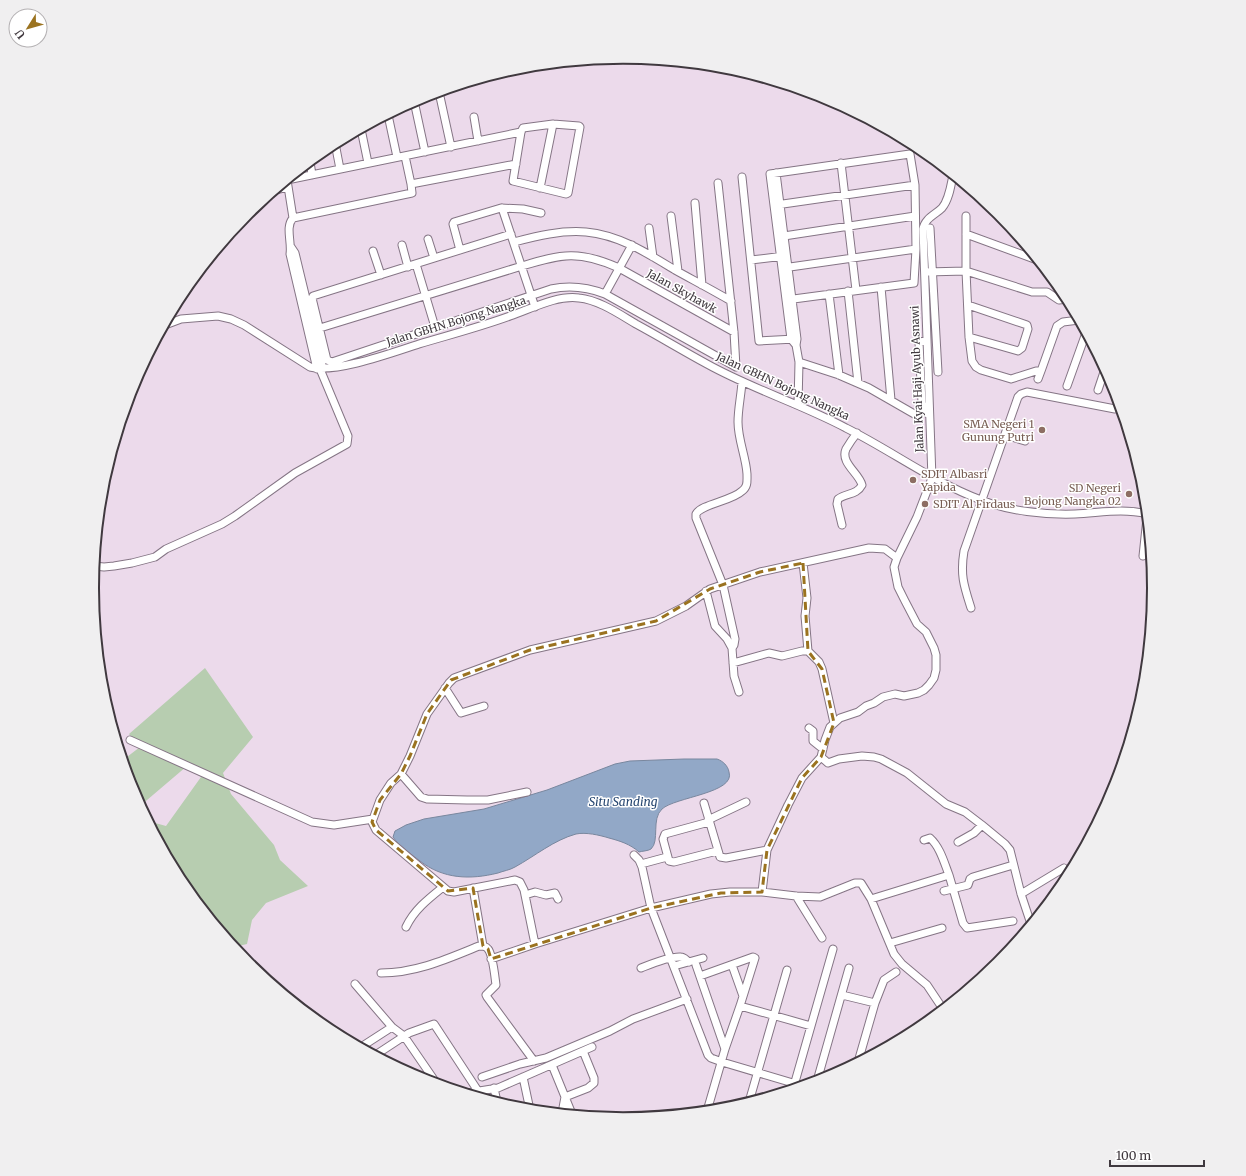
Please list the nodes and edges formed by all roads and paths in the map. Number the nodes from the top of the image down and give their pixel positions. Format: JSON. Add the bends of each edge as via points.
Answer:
{"nodes":[{"id":1,"x":440,"y":97,"type":"edge"},
{"id":2,"x":415,"y":107,"type":"edge"},
{"id":3,"x":474,"y":117,"type":"dead end"},
{"id":4,"x":389,"y":119,"type":"edge"},
{"id":5,"x":553,"y":124,"type":"junction"},
{"id":6,"x":520,"y":132,"type":"junction"},
{"id":7,"x":362,"y":134,"type":"edge"},
{"id":8,"x":478,"y":141,"type":"junction"},
{"id":9,"x":451,"y":147,"type":"junction"},
{"id":10,"x":336,"y":149,"type":"edge"},
{"id":11,"x":424,"y":152,"type":"junction"},
{"id":12,"x":401,"y":157,"type":"junction"},
{"id":13,"x":368,"y":163,"type":"junction"},
{"id":14,"x":516,"y":164,"type":"junction"},
{"id":15,"x":841,"y":164,"type":"junction"},
{"id":16,"x":311,"y":167,"type":"edge"},
{"id":17,"x":340,"y":169,"type":"junction"},
{"id":18,"x":312,"y":175,"type":"junction"},
{"id":19,"x":742,"y":177,"type":"dead end"},
{"id":20,"x":952,"y":180,"type":"edge"},
{"id":21,"x":293,"y":181,"type":"edge"},
{"id":22,"x":718,"y":183,"type":"dead end"},
{"id":23,"x":411,"y":184,"type":"junction"},
{"id":24,"x":915,"y":185,"type":"junction"},
{"id":25,"x":288,"y":186,"type":"edge"},
{"id":26,"x":540,"y":188,"type":"junction"},
{"id":27,"x":845,"y":195,"type":"junction"},
{"id":28,"x":695,"y":203,"type":"dead end"},
{"id":29,"x":777,"y":204,"type":"junction"},
{"id":30,"x":502,"y":208,"type":"junction"},
{"id":31,"x":541,"y":213,"type":"dead end"},
{"id":32,"x":671,"y":216,"type":"dead end"},
{"id":33,"x":915,"y":216,"type":"junction"},
{"id":34,"x":966,"y":216,"type":"dead end"},
{"id":35,"x":293,"y":218,"type":"junction"},
{"id":36,"x":849,"y":226,"type":"junction"},
{"id":37,"x":649,"y":228,"type":"dead end"},
{"id":38,"x":930,"y":228,"type":"dead end"},
{"id":39,"x":511,"y":234,"type":"junction"},
{"id":40,"x":966,"y":234,"type":"junction"},
{"id":41,"x":784,"y":236,"type":"junction"},
{"id":42,"x":428,"y":239,"type":"dead end"},
{"id":43,"x":514,"y":242,"type":"junction"},
{"id":44,"x":402,"y":245,"type":"dead end"},
{"id":45,"x":632,"y":245,"type":"junction"},
{"id":46,"x":916,"y":249,"type":"junction"},
{"id":47,"x":460,"y":250,"type":"junction"},
{"id":48,"x":373,"y":251,"type":"dead end"},
{"id":49,"x":784,"y":256,"type":"junction"},
{"id":50,"x":653,"y":257,"type":"junction"},
{"id":51,"x":1029,"y":257,"type":"edge"},
{"id":52,"x":434,"y":258,"type":"junction"},
{"id":53,"x":852,"y":258,"type":"junction"},
{"id":54,"x":751,"y":260,"type":"junction"},
{"id":55,"x":416,"y":264,"type":"junction"},
{"id":56,"x":408,"y":266,"type":"junction"},
{"id":57,"x":522,"y":266,"type":"junction"},
{"id":58,"x":619,"y":268,"type":"junction"},
{"id":59,"x":785,"y":268,"type":"junction"},
{"id":60,"x":678,"y":271,"type":"junction"},
{"id":61,"x":966,"y":271,"type":"junction"},
{"id":62,"x":929,"y":272,"type":"junction"},
{"id":63,"x":381,"y":275,"type":"junction"},
{"id":64,"x":702,"y":285,"type":"junction"},
{"id":65,"x":881,"y":287,"type":"junction"},
{"id":66,"x":856,"y":290,"type":"junction"},
{"id":67,"x":848,"y":291,"type":"junction"},
{"id":68,"x":605,"y":294,"type":"junction"},
{"id":69,"x":828,"y":294,"type":"junction"},
{"id":70,"x":426,"y":295,"type":"junction"},
{"id":71,"x":531,"y":296,"type":"junction"},
{"id":72,"x":789,"y":299,"type":"junction"},
{"id":73,"x":1061,"y":300,"type":"edge"},
{"id":74,"x":731,"y":301,"type":"junction"},
{"id":75,"x":968,"y":305,"type":"junction"},
{"id":76,"x":535,"y":307,"type":"junction"},
{"id":77,"x":1074,"y":321,"type":"edge"},
{"id":78,"x":171,"y":322,"type":"edge"},
{"id":79,"x":435,"y":327,"type":"junction"},
{"id":80,"x":320,"y":328,"type":"junction"},
{"id":81,"x":734,"y":332,"type":"junction"},
{"id":82,"x":969,"y":337,"type":"junction"},
{"id":83,"x":1084,"y":339,"type":"edge"},
{"id":84,"x":795,"y":341,"type":"junction"},
{"id":85,"x":926,"y":341,"type":"junction"},
{"id":86,"x":799,"y":362,"type":"junction"},
{"id":87,"x":736,"y":367,"type":"junction"},
{"id":88,"x":927,"y":367,"type":"junction"},
{"id":89,"x":320,"y":369,"type":"junction"},
{"id":90,"x":1041,"y":371,"type":"junction"},
{"id":91,"x":839,"y":375,"type":"junction"},
{"id":92,"x":1102,"y":377,"type":"edge"},
{"id":93,"x":1038,"y":379,"type":"dead end"},
{"id":94,"x":739,"y":381,"type":"junction"},
{"id":95,"x":858,"y":383,"type":"junction"},
{"id":96,"x":1067,"y":386,"type":"dead end"},
{"id":97,"x":1098,"y":390,"type":"dead end"},
{"id":98,"x":891,"y":400,"type":"junction"},
{"id":99,"x":798,"y":406,"type":"junction"},
{"id":100,"x":1115,"y":409,"type":"dead end"},
{"id":101,"x":916,"y":415,"type":"dead end"},
{"id":102,"x":929,"y":416,"type":"junction"},
{"id":103,"x":857,"y":433,"type":"junction"},
{"id":104,"x":1005,"y":435,"type":"junction"},
{"id":105,"x":1025,"y":441,"type":"dead end"},
{"id":106,"x":932,"y":478,"type":"junction"},
{"id":107,"x":982,"y":500,"type":"junction"},
{"id":108,"x":1142,"y":513,"type":"edge"},
{"id":109,"x":842,"y":525,"type":"dead end"},
{"id":110,"x":1145,"y":543,"type":"edge"},
{"id":111,"x":1144,"y":556,"type":"dead end"},
{"id":112,"x":897,"y":558,"type":"junction"},
{"id":113,"x":803,"y":563,"type":"junction"},
{"id":114,"x":100,"y":567,"type":"edge"},
{"id":115,"x":723,"y":585,"type":"junction"},
{"id":116,"x":706,"y":591,"type":"junction"},
{"id":117,"x":971,"y":608,"type":"dead end"},
{"id":118,"x":732,"y":648,"type":"junction"},
{"id":119,"x":808,"y":651,"type":"junction"},
{"id":120,"x":733,"y":663,"type":"junction"},
{"id":121,"x":445,"y":688,"type":"junction"},
{"id":122,"x":739,"y":692,"type":"dead end"},
{"id":123,"x":484,"y":706,"type":"dead end"},
{"id":124,"x":834,"y":723,"type":"junction"},
{"id":125,"x":809,"y":728,"type":"dead end"},
{"id":126,"x":130,"y":740,"type":"dead end"},
{"id":127,"x":823,"y":749,"type":"junction"},
{"id":128,"x":821,"y":758,"type":"junction"},
{"id":129,"x":401,"y":774,"type":"junction"},
{"id":130,"x":527,"y":792,"type":"dead end"},
{"id":131,"x":746,"y":802,"type":"dead end"},
{"id":132,"x":704,"y":803,"type":"dead end"},
{"id":133,"x":373,"y":819,"type":"junction"},
{"id":134,"x":709,"y":821,"type":"junction"},
{"id":135,"x":982,"y":825,"type":"junction"},
{"id":136,"x":924,"y":840,"type":"dead end"},
{"id":137,"x":958,"y":842,"type":"dead end"},
{"id":138,"x":767,"y":850,"type":"junction"},
{"id":139,"x":717,"y":851,"type":"junction"},
{"id":140,"x":634,"y":855,"type":"dead end"},
{"id":141,"x":667,"y":857,"type":"junction"},
{"id":142,"x":641,"y":864,"type":"junction"},
{"id":143,"x":1014,"y":865,"type":"junction"},
{"id":144,"x":1064,"y":868,"type":"dead end"},
{"id":145,"x":949,"y":875,"type":"junction"},
{"id":146,"x":443,"y":887,"type":"junction"},
{"id":147,"x":473,"y":888,"type":"junction"},
{"id":148,"x":953,"y":889,"type":"junction"},
{"id":149,"x":944,"y":891,"type":"dead end"},
{"id":150,"x":762,"y":892,"type":"junction"},
{"id":151,"x":1021,"y":894,"type":"junction"},
{"id":152,"x":525,"y":895,"type":"junction"},
{"id":153,"x":796,"y":896,"type":"junction"},
{"id":154,"x":558,"y":899,"type":"dead end"},
{"id":155,"x":871,"y":899,"type":"junction"},
{"id":156,"x":651,"y":908,"type":"junction"},
{"id":157,"x":1029,"y":919,"type":"edge"},
{"id":158,"x":1013,"y":921,"type":"dead end"},
{"id":159,"x":406,"y":927,"type":"dead end"},
{"id":160,"x":942,"y":928,"type":"dead end"},
{"id":161,"x":822,"y":938,"type":"dead end"},
{"id":162,"x":535,"y":944,"type":"junction"},
{"id":163,"x":890,"y":944,"type":"junction"},
{"id":164,"x":483,"y":946,"type":"junction"},
{"id":165,"x":833,"y":950,"type":"dead end"},
{"id":166,"x":670,"y":958,"type":"junction"},
{"id":167,"x":703,"y":958,"type":"dead end"},
{"id":168,"x":491,"y":960,"type":"junction"},
{"id":169,"x":689,"y":962,"type":"junction"},
{"id":170,"x":732,"y":965,"type":"junction"},
{"id":171,"x":674,"y":966,"type":"junction"},
{"id":172,"x":696,"y":966,"type":"dead end"},
{"id":173,"x":641,"y":968,"type":"dead end"},
{"id":174,"x":850,"y":968,"type":"dead end"},
{"id":175,"x":787,"y":970,"type":"dead end"},
{"id":176,"x":896,"y":972,"type":"dead end"},
{"id":177,"x":381,"y":973,"type":"dead end"},
{"id":178,"x":700,"y":976,"type":"junction"},
{"id":179,"x":355,"y":984,"type":"dead end"},
{"id":180,"x":842,"y":995,"type":"junction"},
{"id":181,"x":744,"y":996,"type":"junction"},
{"id":182,"x":687,"y":999,"type":"junction"},
{"id":183,"x":875,"y":1003,"type":"junction"},
{"id":184,"x":935,"y":1004,"type":"dead end"},
{"id":185,"x":940,"y":1005,"type":"edge"},
{"id":186,"x":740,"y":1006,"type":"junction"},
{"id":187,"x":937,"y":1007,"type":"edge"},
{"id":188,"x":774,"y":1016,"type":"junction"},
{"id":189,"x":811,"y":1026,"type":"junction"},
{"id":190,"x":392,"y":1027,"type":"junction"},
{"id":191,"x":404,"y":1036,"type":"junction"},
{"id":192,"x":369,"y":1042,"type":"junction"},
{"id":193,"x":365,"y":1044,"type":"edge"},
{"id":194,"x":592,"y":1047,"type":"dead end"},
{"id":195,"x":373,"y":1048,"type":"edge"},
{"id":196,"x":725,"y":1049,"type":"junction"},
{"id":197,"x":583,"y":1051,"type":"junction"},
{"id":198,"x":382,"y":1053,"type":"edge"},
{"id":199,"x":860,"y":1055,"type":"edge"},
{"id":200,"x":534,"y":1061,"type":"junction"},
{"id":201,"x":722,"y":1062,"type":"junction"},
{"id":202,"x":552,"y":1064,"type":"junction"},
{"id":203,"x":758,"y":1073,"type":"junction"},
{"id":204,"x":819,"y":1074,"type":"edge"},
{"id":205,"x":431,"y":1075,"type":"edge"},
{"id":206,"x":482,"y":1077,"type":"dead end"},
{"id":207,"x":523,"y":1077,"type":"junction"},
{"id":208,"x":794,"y":1083,"type":"edge"},
{"id":209,"x":789,"y":1085,"type":"edge"},
{"id":210,"x":494,"y":1088,"type":"junction"},
{"id":211,"x":478,"y":1091,"type":"joint"},
{"id":212,"x":496,"y":1096,"type":"edge"},
{"id":213,"x":751,"y":1096,"type":"edge"},
{"id":214,"x":565,"y":1097,"type":"junction"},
{"id":215,"x":529,"y":1103,"type":"edge"},
{"id":216,"x":709,"y":1105,"type":"edge"},
{"id":217,"x":563,"y":1109,"type":"edge"},
{"id":218,"x":570,"y":1109,"type":"edge"}],
"edges":[{"from":1,"to":9,"type":"street"},
{"from":2,"to":11,"type":"street"},
{"from":3,"to":8,"type":"street"},
{"from":4,"to":12,"type":"street"},
{"from":5,"to":6,"type":"street","via":[[524,127]]},
{"from":5,"to":26,"type":"street"},
{"from":5,"to":26,"type":"street","via":[[580,127],[568,192],[566,194]]},
{"from":6,"to":8,"type":"street"},
{"from":6,"to":14,"type":"street"},
{"from":7,"to":13,"type":"street"},
{"from":8,"to":9,"type":"street"},
{"from":9,"to":11,"type":"street"},
{"from":10,"to":17,"type":"street"},
{"from":11,"to":12,"type":"street"},
{"from":12,"to":13,"type":"street"},
{"from":12,"to":23,"type":"street"},
{"from":13,"to":17,"type":"street"},
{"from":14,"to":23,"type":"street"},
{"from":14,"to":26,"type":"street","via":[[514,182]]},
{"from":15,"to":24,"type":"street","via":[[909,154]]},
{"from":15,"to":27,"type":"street"},
{"from":15,"to":29,"type":"street","via":[[776,173]]},
{"from":16,"to":18,"type":"street"},
{"from":17,"to":18,"type":"street"},
{"from":18,"to":21,"type":"street"},
{"from":19,"to":54,"type":"street"},
{"from":20,"to":62,"type":"street","name":"Jalan Kyai Haji Ayub Asnawi","via":[[943,205],[924,224]]},
{"from":22,"to":74,"type":"street"},
{"from":23,"to":35,"type":"street","via":[[412,193]]},
{"from":24,"to":27,"type":"street"},
{"from":24,"to":33,"type":"street"},
{"from":25,"to":35,"type":"street"},
{"from":27,"to":29,"type":"street"},
{"from":27,"to":36,"type":"street"},
{"from":28,"to":64,"type":"street"},
{"from":29,"to":41,"type":"street"},
{"from":29,"to":49,"type":"street"},
{"from":30,"to":31,"type":"street"},
{"from":30,"to":39,"type":"street"},
{"from":30,"to":47,"type":"street","via":[[454,222]]},
{"from":32,"to":60,"type":"street"},
{"from":33,"to":36,"type":"street"},
{"from":33,"to":46,"type":"street"},
{"from":34,"to":40,"type":"street"},
{"from":35,"to":89,"type":"street","via":[[289,225],[290,254]]},
{"from":36,"to":41,"type":"street"},
{"from":36,"to":53,"type":"street"},
{"from":37,"to":50,"type":"street"},
{"from":38,"to":62,"type":"street"},
{"from":39,"to":43,"type":"street"},
{"from":39,"to":47,"type":"street"},
{"from":40,"to":51,"type":"street"},
{"from":40,"to":61,"type":"street"},
{"from":41,"to":49,"type":"street"},
{"from":42,"to":52,"type":"street"},
{"from":43,"to":45,"type":"street","via":[[551,233],[585,232]]},
{"from":43,"to":57,"type":"street"},
{"from":44,"to":56,"type":"street"},
{"from":45,"to":50,"type":"street"},
{"from":45,"to":58,"type":"street"},
{"from":46,"to":53,"type":"street"},
{"from":46,"to":65,"type":"street","via":[[914,283]]},
{"from":47,"to":52,"type":"street"},
{"from":48,"to":63,"type":"street"},
{"from":49,"to":54,"type":"street"},
{"from":49,"to":59,"type":"street"},
{"from":50,"to":60,"type":"street"},
{"from":52,"to":55,"type":"street"},
{"from":53,"to":59,"type":"street"},
{"from":53,"to":66,"type":"street"},
{"from":54,"to":84,"type":"street","via":[[759,341]]},
{"from":55,"to":56,"type":"street"},
{"from":55,"to":70,"type":"street"},
{"from":56,"to":63,"type":"street"},
{"from":57,"to":58,"type":"street","name":"Jalan Skyhawk","via":[[553,257],[572,255],[600,260]]},
{"from":57,"to":70,"type":"street","name":"Jalan Skyhawk"},
{"from":57,"to":71,"type":"street"},
{"from":58,"to":68,"type":"street"},
{"from":58,"to":81,"type":"street","name":"Jalan Skyhawk"},
{"from":59,"to":72,"type":"street"},
{"from":60,"to":64,"type":"street"},
{"from":61,"to":62,"type":"street"},
{"from":61,"to":73,"type":"street","via":[[1018,289],[1047,292]]},
{"from":61,"to":75,"type":"street"},
{"from":62,"to":85,"type":"street","name":"Jalan Kyai Haji Ayub Asnawi"},
{"from":62,"to":88,"type":"street","via":[[938,369]]},
{"from":63,"to":80,"type":"street","via":[[313,296]]},
{"from":64,"to":74,"type":"street"},
{"from":65,"to":66,"type":"street"},
{"from":65,"to":98,"type":"street"},
{"from":66,"to":67,"type":"street"},
{"from":67,"to":69,"type":"street"},
{"from":67,"to":95,"type":"street"},
{"from":68,"to":71,"type":"street","via":[[588,288],[566,286]]},
{"from":68,"to":87,"type":"street"},
{"from":69,"to":72,"type":"street"},
{"from":69,"to":91,"type":"street"},
{"from":70,"to":79,"type":"street"},
{"from":70,"to":80,"type":"street","name":"Jalan Skyhawk"},
{"from":71,"to":76,"type":"street"},
{"from":71,"to":79,"type":"street"},
{"from":72,"to":84,"type":"street"},
{"from":74,"to":81,"type":"street"},
{"from":75,"to":82,"type":"street"},
{"from":75,"to":82,"type":"street","via":[[1013,319],[1027,325],[1028,329],[1022,348],[1018,351]]},
{"from":76,"to":89,"type":"street","name":"Jalan GBHN Bojong Nangka","via":[[495,322],[378,357]]},
{"from":76,"to":94,"type":"street","name":"Jalan GBHN Bojong Nangka","via":[[570,297],[594,302]]},
{"from":77,"to":90,"type":"street","via":[[1057,326]]},
{"from":78,"to":89,"type":"street","via":[[187,318],[218,316],[231,319],[296,360]]},
{"from":79,"to":80,"type":"street","via":[[332,362],[327,360]]},
{"from":81,"to":87,"type":"street"},
{"from":82,"to":90,"type":"street","via":[[972,361],[981,370],[1011,380]]},
{"from":83,"to":96,"type":"street"},
{"from":84,"to":86,"type":"street"},
{"from":85,"to":88,"type":"street","name":"Jalan Kyai Haji Ayub Asnawi"},
{"from":85,"to":102,"type":"street","via":[[919,342],[922,403]]},
{"from":86,"to":91,"type":"street"},
{"from":86,"to":99,"type":"street"},
{"from":87,"to":94,"type":"street"},
{"from":88,"to":102,"type":"street","name":"Jalan Kyai Haji Ayub Asnawi"},
{"from":89,"to":114,"type":"street","via":[[348,436],[347,444],[295,474],[222,524],[166,549],[155,557],[132,564]]},
{"from":90,"to":93,"type":"street"},
{"from":91,"to":95,"type":"street"},
{"from":92,"to":97,"type":"street"},
{"from":94,"to":99,"type":"street","name":"Jalan GBHN Bojong Nangka"},
{"from":94,"to":115,"type":"street","via":[[738,423],[747,485],[741,493],[701,509],[696,514]]},
{"from":95,"to":98,"type":"street"},
{"from":98,"to":101,"type":"street"},
{"from":99,"to":103,"type":"street","name":"Jalan GBHN Bojong Nangka"},
{"from":100,"to":104,"type":"street","via":[[1024,392],[1018,397]]},
{"from":102,"to":106,"type":"street","name":"Jalan Kyai Haji Ayub Asnawi"},
{"from":103,"to":106,"type":"street","name":"Jalan GBHN Bojong Nangka"},
{"from":103,"to":109,"type":"street","via":[[845,454],[846,460],[862,485],[859,490],[838,499]]},
{"from":104,"to":105,"type":"street"},
{"from":104,"to":107,"type":"street"},
{"from":106,"to":107,"type":"street","name":"Jalan GBHN Bojong Nangka"},
{"from":106,"to":112,"type":"street","name":"Jalan Kyai Haji Ayub Asnawi"},
{"from":107,"to":108,"type":"street","name":"Jalan GBHN Bojong Nangka","via":[[1003,507],[1068,514],[1117,510]]},
{"from":107,"to":117,"type":"street","via":[[964,551],[962,566],[963,582]]},
{"from":110,"to":111,"type":"street"},
{"from":112,"to":113,"type":"street","via":[[885,549],[869,548]]},
{"from":112,"to":124,"type":"street","name":"Jalan Kyai Haji Ayub Asnawi","via":[[894,567],[898,587],[917,624],[926,632],[936,655],[934,678],[930,685],[918,693],[883,697]]},
{"from":113,"to":115,"type":"street","via":[[760,572]]},
{"from":113,"to":119,"type":"street","via":[[807,598],[805,616]]},
{"from":115,"to":116,"type":"street"},
{"from":115,"to":118,"type":"street","via":[[735,639]]},
{"from":116,"to":118,"type":"street","via":[[714,626]]},
{"from":116,"to":121,"type":"street","via":[[686,606],[656,621],[530,650],[454,678]]},
{"from":118,"to":120,"type":"street"},
{"from":119,"to":120,"type":"street","via":[[782,656],[769,653]]},
{"from":119,"to":124,"type":"street","via":[[822,669]]},
{"from":120,"to":122,"type":"street"},
{"from":121,"to":123,"type":"street","via":[[461,713]]},
{"from":121,"to":129,"type":"street","via":[[427,714]]},
{"from":124,"to":127,"type":"street","via":[[828,732]]},
{"from":125,"to":127,"type":"street","via":[[813,731],[813,741]]},
{"from":126,"to":133,"type":"street","via":[[312,822],[334,825]]},
{"from":127,"to":128,"type":"street"},
{"from":128,"to":135,"type":"street","via":[[828,763],[862,756],[882,759],[907,773],[946,804],[965,812]]},
{"from":128,"to":138,"type":"street","via":[[802,778]]},
{"from":129,"to":130,"type":"street","via":[[421,797],[427,799],[483,800]]},
{"from":129,"to":133,"type":"street","via":[[391,783],[380,800]]},
{"from":131,"to":134,"type":"street"},
{"from":132,"to":134,"type":"street"},
{"from":133,"to":146,"type":"street","via":[[376,830]]},
{"from":134,"to":139,"type":"street"},
{"from":134,"to":141,"type":"street","via":[[665,834],[663,839]]},
{"from":135,"to":137,"type":"street"},
{"from":135,"to":143,"type":"street","via":[[1008,847]]},
{"from":136,"to":145,"type":"street","via":[[930,838],[934,842]]},
{"from":138,"to":139,"type":"street","via":[[722,858]]},
{"from":138,"to":150,"type":"street"},
{"from":139,"to":141,"type":"street","via":[[674,862],[669,861]]},
{"from":140,"to":142,"type":"street"},
{"from":141,"to":142,"type":"street"},
{"from":142,"to":156,"type":"street"},
{"from":143,"to":148,"type":"street","via":[[973,877],[968,885]]},
{"from":143,"to":151,"type":"street"},
{"from":144,"to":151,"type":"street"},
{"from":145,"to":148,"type":"street"},
{"from":145,"to":155,"type":"street"},
{"from":146,"to":147,"type":"street","via":[[454,892]]},
{"from":146,"to":159,"type":"street","via":[[417,910]]},
{"from":147,"to":152,"type":"street","via":[[515,880],[522,884]]},
{"from":147,"to":164,"type":"street"},
{"from":148,"to":149,"type":"street"},
{"from":148,"to":158,"type":"street","via":[[963,923],[967,928]]},
{"from":150,"to":153,"type":"street"},
{"from":150,"to":156,"type":"street","via":[[721,893]]},
{"from":151,"to":157,"type":"street"},
{"from":152,"to":154,"type":"street","via":[[535,892],[546,895],[555,893]]},
{"from":152,"to":162,"type":"street"},
{"from":153,"to":155,"type":"street","via":[[820,897],[858,883]]},
{"from":153,"to":161,"type":"street"},
{"from":155,"to":163,"type":"street"},
{"from":156,"to":162,"type":"street"},
{"from":156,"to":166,"type":"street"},
{"from":160,"to":163,"type":"street"},
{"from":162,"to":168,"type":"street"},
{"from":163,"to":185,"type":"street","via":[[897,958],[927,985]]},
{"from":164,"to":168,"type":"street","via":[[488,949]]},
{"from":164,"to":177,"type":"street","via":[[429,966]]},
{"from":165,"to":189,"type":"street"},
{"from":166,"to":169,"type":"street","via":[[681,957]]},
{"from":166,"to":171,"type":"street"},
{"from":166,"to":173,"type":"street"},
{"from":167,"to":169,"type":"street"},
{"from":168,"to":200,"type":"street","via":[[496,985],[486,997]]},
{"from":169,"to":171,"type":"street"},
{"from":170,"to":178,"type":"street"},
{"from":170,"to":181,"type":"street"},
{"from":170,"to":181,"type":"street","via":[[755,958]]},
{"from":171,"to":182,"type":"street"},
{"from":172,"to":178,"type":"street"},
{"from":174,"to":180,"type":"street"},
{"from":175,"to":188,"type":"street"},
{"from":176,"to":183,"type":"street","via":[[884,980]]},
{"from":178,"to":196,"type":"street"},
{"from":179,"to":190,"type":"street"},
{"from":180,"to":183,"type":"street"},
{"from":180,"to":204,"type":"street"},
{"from":181,"to":186,"type":"street"},
{"from":182,"to":200,"type":"street","via":[[633,1019],[562,1052]]},
{"from":182,"to":201,"type":"street","via":[[708,1055]]},
{"from":183,"to":199,"type":"street"},
{"from":184,"to":187,"type":"street"},
{"from":186,"to":188,"type":"street"},
{"from":186,"to":196,"type":"street"},
{"from":188,"to":189,"type":"street"},
{"from":188,"to":203,"type":"street"},
{"from":189,"to":208,"type":"street"},
{"from":190,"to":191,"type":"street"},
{"from":190,"to":192,"type":"street"},
{"from":191,"to":198,"type":"street"},
{"from":191,"to":205,"type":"street"},
{"from":191,"to":211,"type":"street","via":[[434,1024]]},
{"from":192,"to":193,"type":"street"},
{"from":192,"to":195,"type":"street"},
{"from":194,"to":197,"type":"street"},
{"from":196,"to":201,"type":"street"},
{"from":197,"to":202,"type":"street"},
{"from":197,"to":214,"type":"street","via":[[594,1083]]},
{"from":200,"to":206,"type":"street"},
{"from":201,"to":203,"type":"street"},
{"from":201,"to":216,"type":"street"},
{"from":202,"to":207,"type":"street"},
{"from":202,"to":214,"type":"street"},
{"from":203,"to":209,"type":"street"},
{"from":203,"to":213,"type":"street"},
{"from":207,"to":210,"type":"street"},
{"from":207,"to":215,"type":"street"},
{"from":210,"to":211,"type":"street"},
{"from":210,"to":212,"type":"street"},
{"from":214,"to":217,"type":"street"},
{"from":214,"to":218,"type":"street"}]}
